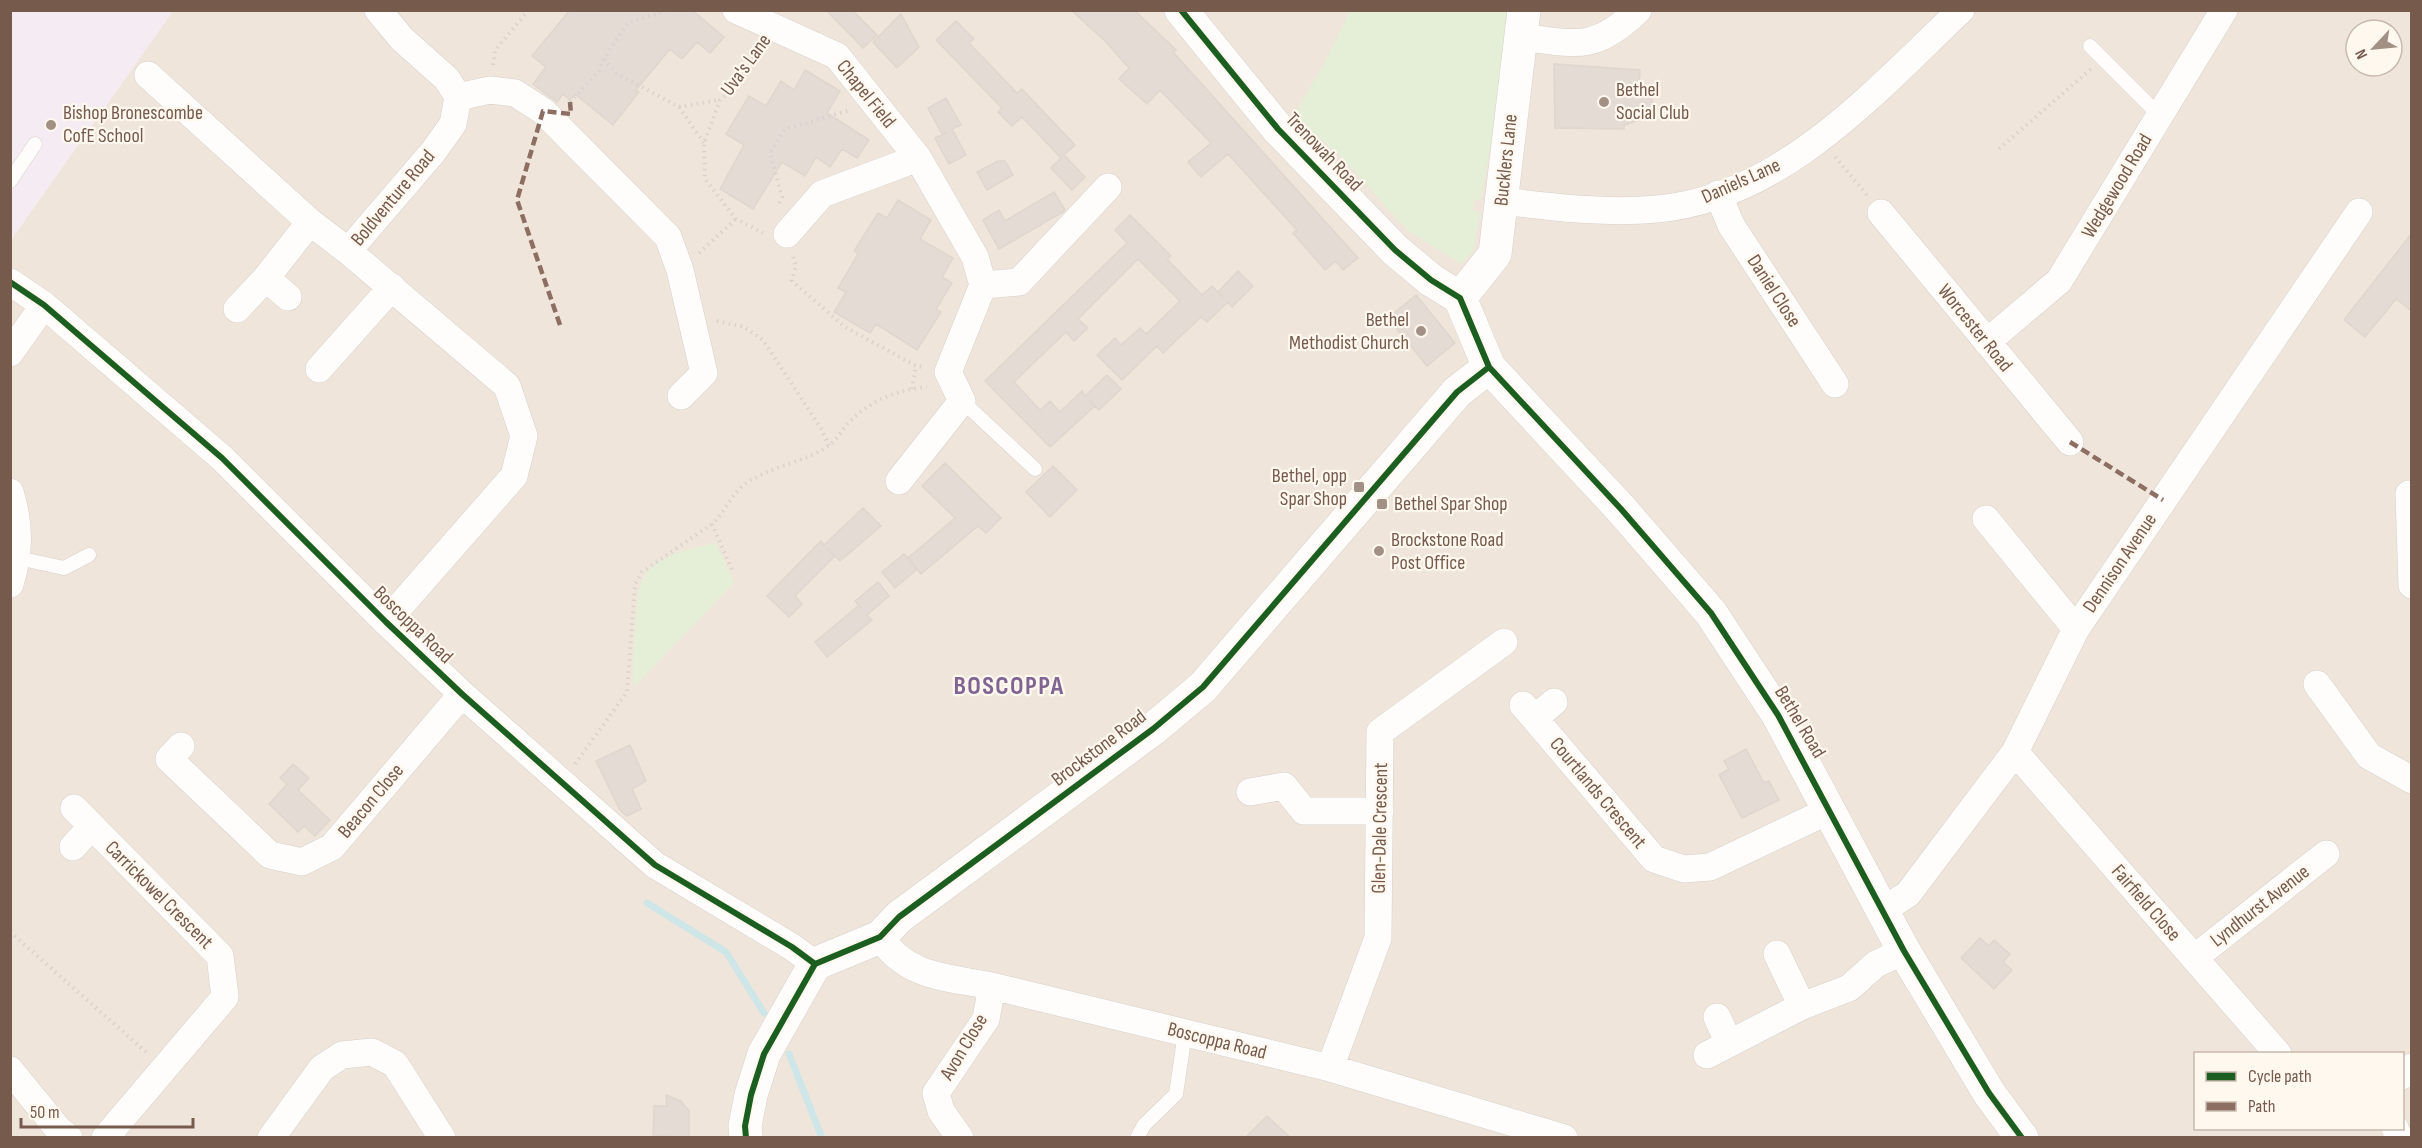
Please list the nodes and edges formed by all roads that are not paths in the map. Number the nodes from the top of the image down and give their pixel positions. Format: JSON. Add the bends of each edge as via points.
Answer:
{"nodes":[{"id":1,"x":378,"y":10,"type":"edge"},
{"id":2,"x":736,"y":10,"type":"edge"},
{"id":3,"x":1181,"y":10,"type":"edge"},
{"id":4,"x":1638,"y":10,"type":"edge"},
{"id":5,"x":1961,"y":10,"type":"edge"},
{"id":6,"x":2224,"y":10,"type":"edge"},
{"id":7,"x":783,"y":18,"type":"edge"},
{"id":8,"x":1522,"y":24,"type":"edge"},
{"id":9,"x":2090,"y":46,"type":"dead end"},
{"id":10,"x":148,"y":75,"type":"dead end"},
{"id":11,"x":458,"y":97,"type":"junction"},
{"id":12,"x":2160,"y":116,"type":"junction"},
{"id":13,"x":35,"y":144,"type":"dead end"},
{"id":14,"x":918,"y":158,"type":"junction"},
{"id":15,"x":10,"y":181,"type":"edge"},
{"id":16,"x":1108,"y":187,"type":"dead end"},
{"id":17,"x":1718,"y":194,"type":"junction"},
{"id":18,"x":1502,"y":201,"type":"junction"},
{"id":19,"x":2359,"y":212,"type":"dead end"},
{"id":20,"x":1881,"y":213,"type":"road end"},
{"id":21,"x":310,"y":222,"type":"junction"},
{"id":22,"x":775,"y":233,"type":"road end"},
{"id":23,"x":348,"y":251,"type":"junction"},
{"id":24,"x":266,"y":278,"type":"junction"},
{"id":25,"x":10,"y":282,"type":"edge"},
{"id":26,"x":983,"y":285,"type":"junction"},
{"id":27,"x":392,"y":287,"type":"junction"},
{"id":28,"x":288,"y":297,"type":"dead end"},
{"id":29,"x":1460,"y":298,"type":"junction"},
{"id":30,"x":44,"y":305,"type":"junction"},
{"id":31,"x":237,"y":309,"type":"dead end"},
{"id":32,"x":1987,"y":342,"type":"junction"},
{"id":33,"x":10,"y":353,"type":"edge"},
{"id":34,"x":1489,"y":368,"type":"junction"},
{"id":35,"x":319,"y":369,"type":"dead end"},
{"id":36,"x":1835,"y":384,"type":"dead end"},
{"id":37,"x":681,"y":396,"type":"dead end"},
{"id":38,"x":962,"y":401,"type":"junction"},
{"id":39,"x":2070,"y":442,"type":"dead end"},
{"id":40,"x":1035,"y":469,"type":"dead end"},
{"id":41,"x":899,"y":481,"type":"dead end"},
{"id":42,"x":10,"y":492,"type":"edge"},
{"id":43,"x":2409,"y":494,"type":"dead end"},
{"id":44,"x":1986,"y":519,"type":"dead end"},
{"id":45,"x":89,"y":555,"type":"dead end"},
{"id":46,"x":18,"y":558,"type":"junction"},
{"id":47,"x":10,"y":584,"type":"edge"},
{"id":48,"x":2412,"y":585,"type":"edge"},
{"id":49,"x":386,"y":622,"type":"junction"},
{"id":50,"x":2076,"y":629,"type":"junction"},
{"id":51,"x":1504,"y":642,"type":"dead end"},
{"id":52,"x":2317,"y":684,"type":"dead end"},
{"id":53,"x":462,"y":694,"type":"junction"},
{"id":54,"x":1537,"y":709,"type":"dead end"},
{"id":55,"x":181,"y":746,"type":"dead end"},
{"id":56,"x":2015,"y":752,"type":"junction"},
{"id":57,"x":2412,"y":780,"type":"edge"},
{"id":58,"x":1250,"y":792,"type":"dead end"},
{"id":59,"x":1830,"y":810,"type":"junction"},
{"id":60,"x":1380,"y":811,"type":"junction"},
{"id":61,"x":73,"y":847,"type":"dead end"},
{"id":62,"x":2326,"y":854,"type":"dead end"},
{"id":63,"x":1883,"y":910,"type":"junction"},
{"id":64,"x":879,"y":937,"type":"junction"},
{"id":65,"x":1904,"y":951,"type":"junction"},
{"id":66,"x":1777,"y":954,"type":"dead end"},
{"id":67,"x":2194,"y":958,"type":"junction"},
{"id":68,"x":815,"y":964,"type":"junction"},
{"id":69,"x":992,"y":986,"type":"junction"},
{"id":70,"x":1802,"y":1006,"type":"junction"},
{"id":71,"x":1717,"y":1017,"type":"dead end"},
{"id":72,"x":1185,"y":1033,"type":"junction"},
{"id":73,"x":2277,"y":1052,"type":"edge"},
{"id":74,"x":1330,"y":1068,"type":"junction"},
{"id":75,"x":10,"y":1071,"type":"edge"},
{"id":76,"x":741,"y":1134,"type":"edge"},
{"id":77,"x":274,"y":1136,"type":"edge"},
{"id":78,"x":1551,"y":1136,"type":"edge"},
{"id":79,"x":69,"y":1137,"type":"edge"},
{"id":80,"x":105,"y":1137,"type":"edge"},
{"id":81,"x":442,"y":1137,"type":"edge"},
{"id":82,"x":960,"y":1137,"type":"edge"},
{"id":83,"x":1137,"y":1137,"type":"edge"},
{"id":84,"x":2022,"y":1137,"type":"edge"}],
"edges":[{"from":1,"to":11,"type":"street","via":[[402,39],[447,79]]},
{"from":2,"to":7,"type":"street","name":"Chapel Field"},
{"from":3,"to":29,"type":"street","name":"Trenowah Road","via":[[1286,138],[1395,250]]},
{"from":4,"to":8,"type":"street","via":[[1621,27],[1596,41],[1568,43]]},
{"from":5,"to":17,"type":"street","name":"Daniels Lane","via":[[1820,138],[1767,173]]},
{"from":6,"to":12,"type":"street","name":"Wedgewood Road"},
{"from":7,"to":14,"type":"street","name":"Chapel Field","via":[[837,56]]},
{"from":8,"to":18,"type":"street","name":"Bucklers Lane"},
{"from":9,"to":12,"type":"lane"},
{"from":10,"to":21,"type":"street"},
{"from":11,"to":23,"type":"street","name":"Boldventure Road","via":[[453,124],[433,152]]},
{"from":11,"to":37,"type":"street","via":[[490,90],[515,93],[543,111],[668,237],[680,270],[704,373]]},
{"from":12,"to":32,"type":"street","name":"Wedgewood Road","via":[[2059,281]]},
{"from":13,"to":15,"type":"lane"},
{"from":14,"to":22,"type":"street","via":[[822,194]]},
{"from":14,"to":26,"type":"street","name":"Chapel Field","via":[[975,257]]},
{"from":16,"to":26,"type":"street","via":[[1019,282]]},
{"from":17,"to":18,"type":"street","name":"Daniels Lane","via":[[1659,209],[1619,212]]},
{"from":17,"to":36,"type":"street","name":"Daniel Close","via":[[1731,225]]},
{"from":18,"to":29,"type":"street","name":"Bucklers Lane","via":[[1495,254]]},
{"from":19,"to":50,"type":"street","name":"Dennison Avenue"},
{"from":20,"to":32,"type":"street","name":"Worcester Road"},
{"from":21,"to":23,"type":"street"},
{"from":21,"to":24,"type":"street"},
{"from":23,"to":27,"type":"street","name":"Boldventure Road"},
{"from":24,"to":28,"type":"street"},
{"from":24,"to":31,"type":"street"},
{"from":25,"to":30,"type":"street","name":"Boscoppa Road"},
{"from":26,"to":38,"type":"street","via":[[948,372]]},
{"from":27,"to":35,"type":"street","via":[[333,333]]},
{"from":27,"to":49,"type":"street","name":"Boldventure Road","via":[[507,386],[524,436],[514,476]]},
{"from":29,"to":34,"type":"street"},
{"from":30,"to":33,"type":"street"},
{"from":30,"to":49,"type":"street","name":"Boscoppa Road","via":[[222,458]]},
{"from":32,"to":39,"type":"street","name":"Worcester Road"},
{"from":34,"to":59,"type":"street","name":"Bethel Road","via":[[1711,613],[1778,715]]},
{"from":34,"to":64,"type":"street","name":"Brockstone Road","via":[[1457,392],[1203,687],[1153,729],[898,917]]},
{"from":38,"to":40,"type":"lane"},
{"from":38,"to":41,"type":"street"},
{"from":42,"to":46,"type":"street","via":[[18,519]]},
{"from":43,"to":48,"type":"street"},
{"from":44,"to":50,"type":"street"},
{"from":45,"to":46,"type":"lane","via":[[64,568]]},
{"from":46,"to":47,"type":"street"},
{"from":49,"to":53,"type":"street","name":"Boscoppa Road"},
{"from":50,"to":56,"type":"street","name":"Dennison Avenue"},
{"from":51,"to":60,"type":"street","name":"Glen-Dale Crescent","via":[[1380,732]]},
{"from":52,"to":57,"type":"street","via":[[2369,756]]},
{"from":53,"to":55,"type":"street","name":"Beacon Close","via":[[332,847],[302,862],[270,855],[248,835],[169,759]]},
{"from":53,"to":68,"type":"street","name":"Boscoppa Road","via":[[655,865]]},
{"from":54,"to":59,"type":"street","name":"Courtlands Crescent","via":[[1654,859],[1684,869],[1710,867]]},
{"from":56,"to":63,"type":"street","name":"Dennison Avenue","via":[[1908,894]]},
{"from":56,"to":67,"type":"street","name":"Fairfield Close"},
{"from":58,"to":60,"type":"street","via":[[1284,786],[1304,811]]},
{"from":59,"to":63,"type":"street","name":"Bethel Road"},
{"from":60,"to":74,"type":"street","name":"Glen-Dale Crescent","via":[[1378,938]]},
{"from":61,"to":80,"type":"street","name":"Carrickowel Crescent","via":[[83,817],[219,956],[225,997]]},
{"from":62,"to":67,"type":"street","name":"Lyndhurst Avenue"},
{"from":63,"to":65,"type":"street","name":"Bethel Road"},
{"from":64,"to":68,"type":"street","name":"Brockstone Road"},
{"from":64,"to":69,"type":"street","name":"Boscoppa Road","via":[[892,955],[908,966]]},
{"from":65,"to":70,"type":"street","via":[[1876,964],[1849,988]]},
{"from":65,"to":84,"type":"street","name":"Bethel Road","via":[[1989,1092]]},
{"from":66,"to":70,"type":"street"},
{"from":67,"to":73,"type":"street","name":"Fairfield Close"},
{"from":68,"to":76,"type":"street","via":[[764,1054]]},
{"from":69,"to":72,"type":"street","name":"Boscoppa Road"},
{"from":69,"to":82,"type":"street","name":"Avon Close","via":[[986,1019],[936,1093],[941,1111]]},
{"from":70,"to":71,"type":"street","via":[[1718,1049]]},
{"from":72,"to":74,"type":"street","name":"Boscoppa Road"},
{"from":72,"to":83,"type":"lane","via":[[1176,1094]]},
{"from":74,"to":78,"type":"street","name":"Boscoppa Road"},
{"from":75,"to":79,"type":"street"},
{"from":77,"to":81,"type":"street","via":[[322,1068],[342,1055],[372,1052],[395,1064]]}]}
